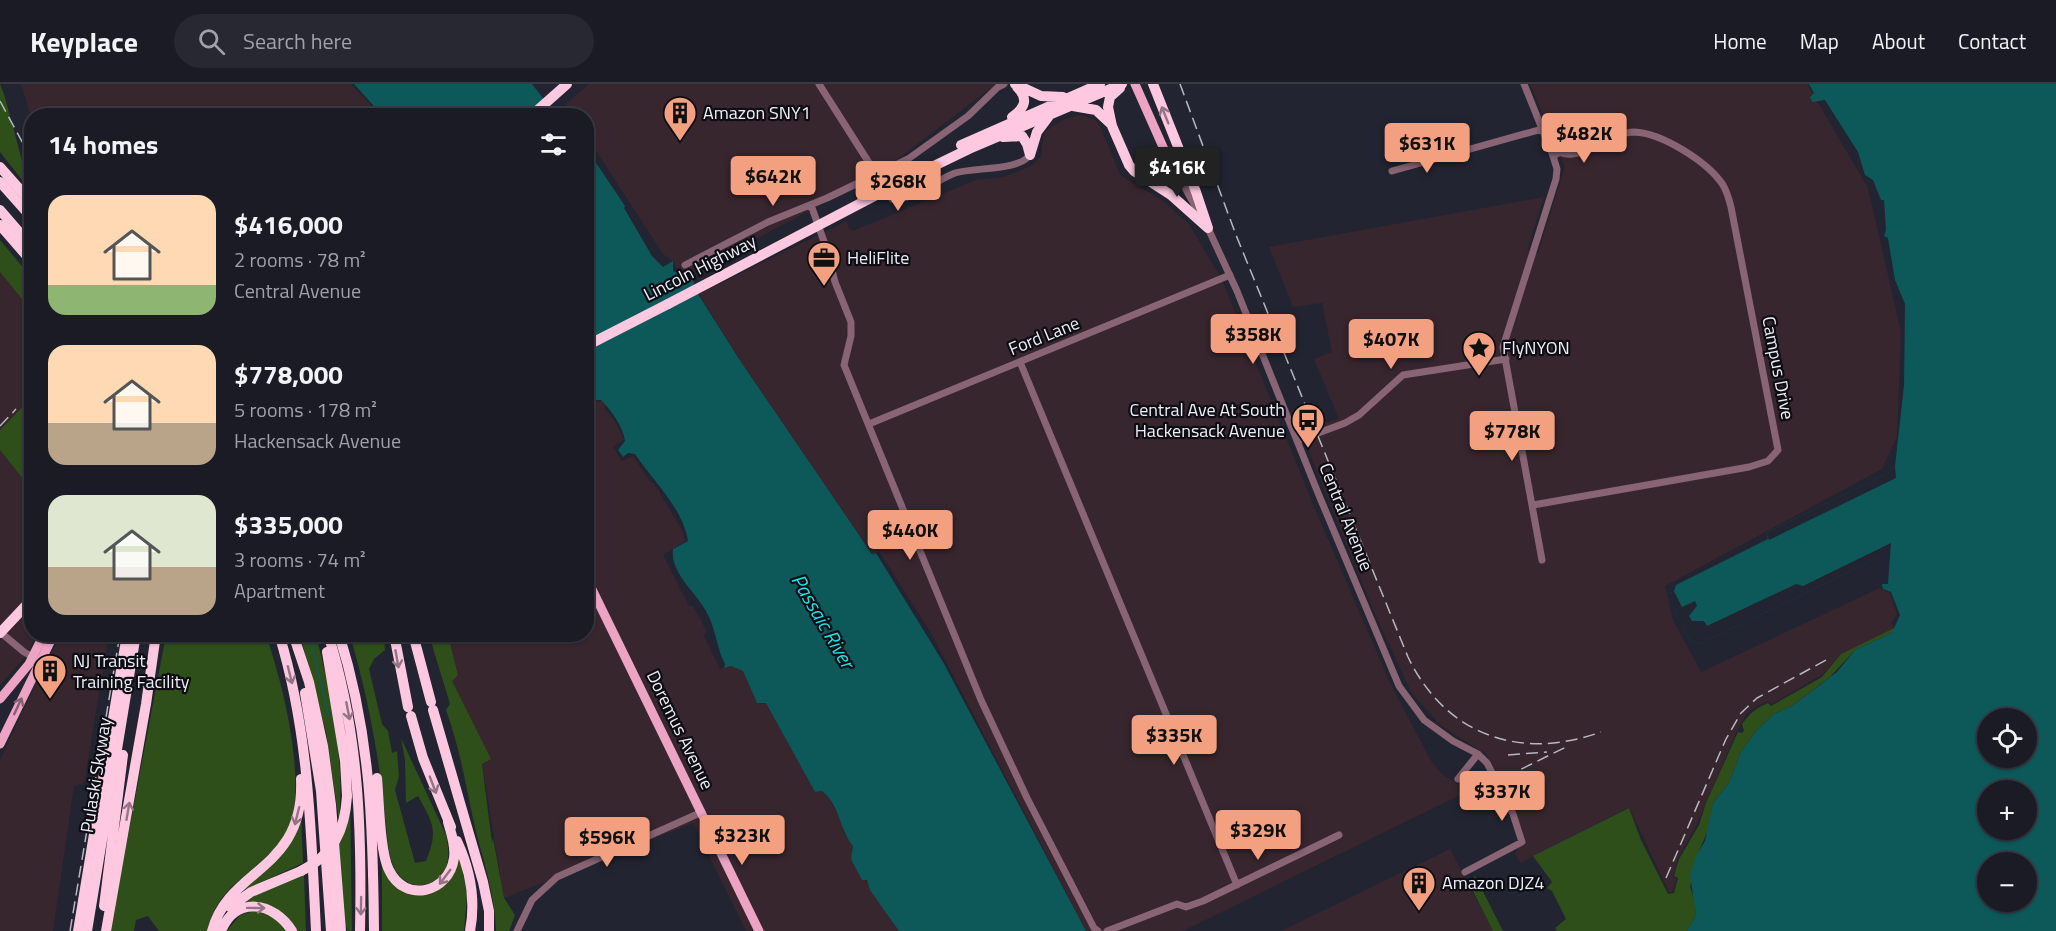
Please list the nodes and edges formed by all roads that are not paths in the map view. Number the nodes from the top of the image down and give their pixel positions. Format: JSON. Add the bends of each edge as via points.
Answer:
{"nodes":[{"id":1,"x":567,"y":84,"type":"edge"},
{"id":2,"x":575,"y":84,"type":"edge"},
{"id":3,"x":819,"y":84,"type":"edge"},
{"id":4,"x":1004,"y":84,"type":"edge"},
{"id":5,"x":1014,"y":84,"type":"edge"},
{"id":6,"x":1083,"y":84,"type":"edge"},
{"id":7,"x":1100,"y":84,"type":"edge"},
{"id":8,"x":1124,"y":84,"type":"edge"},
{"id":9,"x":1153,"y":84,"type":"edge"},
{"id":10,"x":1524,"y":84,"type":"edge"},
{"id":11,"x":1136,"y":86,"type":"edge"},
{"id":12,"x":1069,"y":101,"type":"junction"},
{"id":13,"x":540,"y":108,"type":"edge"},
{"id":14,"x":548,"y":108,"type":"edge"},
{"id":15,"x":1053,"y":113,"type":"junction"},
{"id":16,"x":1112,"y":126,"type":"junction"},
{"id":17,"x":1542,"y":129,"type":"junction"},
{"id":18,"x":990,"y":135,"type":"junction"},
{"id":19,"x":1596,"y":140,"type":"junction"},
{"id":20,"x":1562,"y":153,"type":"junction"},
{"id":21,"x":1030,"y":155,"type":"junction"},
{"id":22,"x":1167,"y":156,"type":"junction"},
{"id":23,"x":1553,"y":156,"type":"junction"},
{"id":24,"x":0,"y":167,"type":"edge"},
{"id":25,"x":1392,"y":171,"type":"dead end"},
{"id":26,"x":1139,"y":174,"type":"junction"},
{"id":27,"x":875,"y":175,"type":"junction"},
{"id":28,"x":904,"y":177,"type":"junction"},
{"id":29,"x":0,"y":182,"type":"edge"},
{"id":30,"x":24,"y":194,"type":"edge"},
{"id":31,"x":811,"y":205,"type":"junction"},
{"id":32,"x":24,"y":209,"type":"edge"},
{"id":33,"x":0,"y":210,"type":"edge"},
{"id":34,"x":0,"y":225,"type":"edge"},
{"id":35,"x":1208,"y":228,"type":"junction"},
{"id":36,"x":24,"y":238,"type":"edge"},
{"id":37,"x":24,"y":253,"type":"edge"},
{"id":38,"x":685,"y":266,"type":"dead end"},
{"id":39,"x":1230,"y":275,"type":"junction"},
{"id":40,"x":594,"y":335,"type":"edge"},
{"id":41,"x":594,"y":342,"type":"edge"},
{"id":42,"x":1506,"y":359,"type":"junction"},
{"id":43,"x":1020,"y":362,"type":"junction"},
{"id":44,"x":869,"y":424,"type":"junction"},
{"id":45,"x":1297,"y":441,"type":"junction"},
{"id":46,"x":1533,"y":505,"type":"junction"},
{"id":47,"x":1542,"y":560,"type":"dead end"},
{"id":48,"x":594,"y":593,"type":"edge"},
{"id":49,"x":24,"y":607,"type":"edge"},
{"id":50,"x":0,"y":632,"type":"edge"},
{"id":51,"x":41,"y":642,"type":"edge"},
{"id":52,"x":48,"y":642,"type":"edge"},
{"id":53,"x":126,"y":642,"type":"edge"},
{"id":54,"x":135,"y":642,"type":"edge"},
{"id":55,"x":141,"y":642,"type":"edge"},
{"id":56,"x":157,"y":642,"type":"edge"},
{"id":57,"x":281,"y":642,"type":"edge"},
{"id":58,"x":294,"y":642,"type":"edge"},
{"id":59,"x":295,"y":642,"type":"edge"},
{"id":60,"x":324,"y":642,"type":"edge"},
{"id":61,"x":330,"y":642,"type":"edge"},
{"id":62,"x":341,"y":642,"type":"edge"},
{"id":63,"x":396,"y":642,"type":"edge"},
{"id":64,"x":416,"y":642,"type":"edge"},
{"id":65,"x":36,"y":659,"type":"junction"},
{"id":66,"x":0,"y":699,"type":"edge"},
{"id":67,"x":359,"y":709,"type":"junction"},
{"id":68,"x":299,"y":716,"type":"junction"},
{"id":69,"x":0,"y":744,"type":"edge"},
{"id":70,"x":1478,"y":754,"type":"junction"},
{"id":71,"x":1458,"y":779,"type":"dead end"},
{"id":72,"x":454,"y":789,"type":"junction"},
{"id":73,"x":702,"y":812,"type":"junction"},
{"id":74,"x":448,"y":822,"type":"junction"},
{"id":75,"x":110,"y":826,"type":"junction"},
{"id":76,"x":1339,"y":835,"type":"dead end"},
{"id":77,"x":1465,"y":872,"type":"dead end"},
{"id":78,"x":1237,"y":885,"type":"junction"},
{"id":79,"x":78,"y":931,"type":"edge"},
{"id":80,"x":85,"y":931,"type":"edge"},
{"id":81,"x":94,"y":931,"type":"edge"},
{"id":82,"x":100,"y":931,"type":"edge"},
{"id":83,"x":106,"y":931,"type":"edge"},
{"id":84,"x":214,"y":931,"type":"edge"},
{"id":85,"x":221,"y":931,"type":"edge"},
{"id":86,"x":292,"y":931,"type":"edge"},
{"id":87,"x":316,"y":931,"type":"edge"},
{"id":88,"x":331,"y":931,"type":"edge"},
{"id":89,"x":341,"y":931,"type":"edge"},
{"id":90,"x":360,"y":931,"type":"edge"},
{"id":91,"x":374,"y":931,"type":"edge"},
{"id":92,"x":470,"y":931,"type":"edge"},
{"id":93,"x":475,"y":931,"type":"edge"},
{"id":94,"x":489,"y":931,"type":"edge"},
{"id":95,"x":517,"y":931,"type":"edge"},
{"id":96,"x":759,"y":931,"type":"edge"},
{"id":97,"x":1098,"y":931,"type":"edge"},
{"id":98,"x":1107,"y":931,"type":"edge"}],
"edges":[{"from":1,"to":13,"type":"highway"},
{"from":2,"to":14,"type":"highway"},
{"from":3,"to":27,"type":"street"},
{"from":4,"to":27,"type":"street","via":[[915,154]]},
{"from":5,"to":12,"type":"highway","via":[[1044,97]]},
{"from":5,"to":18,"type":"highway","via":[[1024,95],[1024,105]]},
{"from":6,"to":12,"type":"highway"},
{"from":7,"to":12,"type":"highway","name":"Lincoln Highway"},
{"from":8,"to":12,"type":"highway","name":"Lincoln Highway"},
{"from":8,"to":16,"type":"highway","via":[[1108,101]]},
{"from":35,"to":9,"type":"highway","one_way":true},
{"from":10,"to":17,"type":"street"},
{"from":11,"to":22,"type":"main road","name":"Central Avenue"},
{"from":12,"to":15,"type":"highway","name":"Lincoln Highway"},
{"from":12,"to":16,"type":"highway","via":[[1096,110]]},
{"from":12,"to":18,"type":"highway","name":"Lincoln Highway"},
{"from":15,"to":18,"type":"highway","name":"Lincoln Highway"},
{"from":15,"to":21,"type":"highway","via":[[1036,132]]},
{"from":16,"to":26,"type":"highway","via":[[1129,165]]},
{"from":17,"to":23,"type":"street"},
{"from":17,"to":25,"type":"street"},
{"from":18,"to":21,"type":"highway","via":[[1022,136]]},
{"from":18,"to":28,"type":"highway","name":"Lincoln Highway"},
{"from":19,"to":20,"type":"street","name":"Campus Drive","via":[[1571,143]]},
{"from":19,"to":20,"type":"street","name":"Campus Drive","via":[[1587,150],[1571,156]]},
{"from":19,"to":46,"type":"street","name":"Campus Drive","via":[[1632,132],[1656,137],[1706,166],[1722,185],[1731,207],[1778,450],[1768,460],[1749,467]]},
{"from":20,"to":23,"type":"street","name":"Campus Drive"},
{"from":21,"to":27,"type":"street","via":[[1018,164],[955,173],[899,200],[888,196]]},
{"from":22,"to":26,"type":"highway","via":[[1155,171]]},
{"from":22,"to":35,"type":"street","name":"Central Avenue"},
{"from":23,"to":42,"type":"street","via":[[1556,179],[1506,335]]},
{"from":24,"to":30,"type":"highway"},
{"from":26,"to":35,"type":"highway","via":[[1171,195]]},
{"from":27,"to":31,"type":"street"},
{"from":28,"to":40,"type":"highway","name":"Lincoln Highway"},
{"from":28,"to":41,"type":"highway","name":"Lincoln Highway","bridge":true},
{"from":29,"to":32,"type":"highway"},
{"from":31,"to":38,"type":"street","via":[[768,222]]},
{"from":31,"to":44,"type":"street","via":[[851,322],[843,362]]},
{"from":33,"to":36,"type":"highway"},
{"from":34,"to":37,"type":"highway"},
{"from":35,"to":39,"type":"street","name":"Central Avenue"},
{"from":39,"to":43,"type":"street","name":"Ford Lane"},
{"from":39,"to":45,"type":"street","name":"Central Avenue"},
{"from":42,"to":45,"type":"street","via":[[1403,375],[1359,415]]},
{"from":42,"to":46,"type":"street"},
{"from":43,"to":44,"type":"street","name":"Ford Lane"},
{"from":43,"to":78,"type":"street"},
{"from":44,"to":97,"type":"street","via":[[981,700],[1055,855]]},
{"from":45,"to":70,"type":"street","name":"Central Avenue","via":[[1399,686],[1424,720]]},
{"from":46,"to":47,"type":"street"},
{"from":48,"to":73,"type":"main road","name":"Doremus Avenue"},
{"from":49,"to":50,"type":"highway","bridge":true},
{"from":50,"to":65,"type":"street"},
{"from":51,"to":65,"type":"main road"},
{"from":52,"to":65,"type":"main road"},
{"from":53,"to":79,"type":"highway"},
{"from":54,"to":75,"type":"highway","name":"Pulaski Skyway"},
{"from":55,"to":75,"type":"highway","name":"Pulaski Skyway"},
{"from":83,"to":56,"type":"highway","one_way":true},
{"from":57,"to":68,"type":"highway","one_way":true},
{"from":58,"to":88,"type":"highway","via":[[317,761]]},
{"from":59,"to":89,"type":"highway","via":[[309,682],[323,746]]},
{"from":60,"to":84,"type":"highway","bridge":true,"via":[[345,761],[347,796],[337,842],[324,857],[301,871],[240,899]]},
{"from":61,"to":90,"type":"highway","one_way":true,"via":[[356,763],[361,839]]},
{"from":62,"to":67,"type":"highway"},
{"from":63,"to":74,"type":"highway","one_way":true,"via":[[409,712]]},
{"from":64,"to":72,"type":"highway"},
{"from":65,"to":66,"type":"main road"},
{"from":69,"to":65,"type":"main road","one_way":true},
{"from":74,"to":67,"type":"highway","one_way":true,"via":[[455,853],[444,880],[435,888],[422,891],[410,890],[398,882],[385,860],[372,749]]},
{"from":67,"to":91,"type":"highway","via":[[372,812]]},
{"from":68,"to":84,"type":"highway","one_way":true,"via":[[301,792],[293,829],[277,854],[226,903]]},
{"from":68,"to":87,"type":"highway","via":[[308,784]]},
{"from":70,"to":71,"type":"street"},
{"from":70,"to":77,"type":"street","name":"Central Avenue","via":[[1487,763],[1513,814],[1522,842]]},
{"from":72,"to":93,"type":"highway","via":[[476,885]]},
{"from":72,"to":94,"type":"highway","via":[[483,882]]},
{"from":73,"to":95,"type":"street","via":[[557,877],[532,900]]},
{"from":73,"to":96,"type":"main road","name":"Doremus Avenue"},
{"from":74,"to":92,"type":"highway","via":[[469,876],[473,909]]},
{"from":75,"to":80,"type":"highway","name":"Pulaski Skyway","via":[[101,850]]},
{"from":75,"to":81,"type":"highway"},
{"from":75,"to":82,"type":"highway"},
{"from":76,"to":78,"type":"street"},
{"from":78,"to":98,"type":"street","via":[[1203,901],[1186,907],[1177,904]]},
{"from":85,"to":86,"type":"highway","one_way":true,"via":[[236,912],[256,906],[275,912]]}]}
